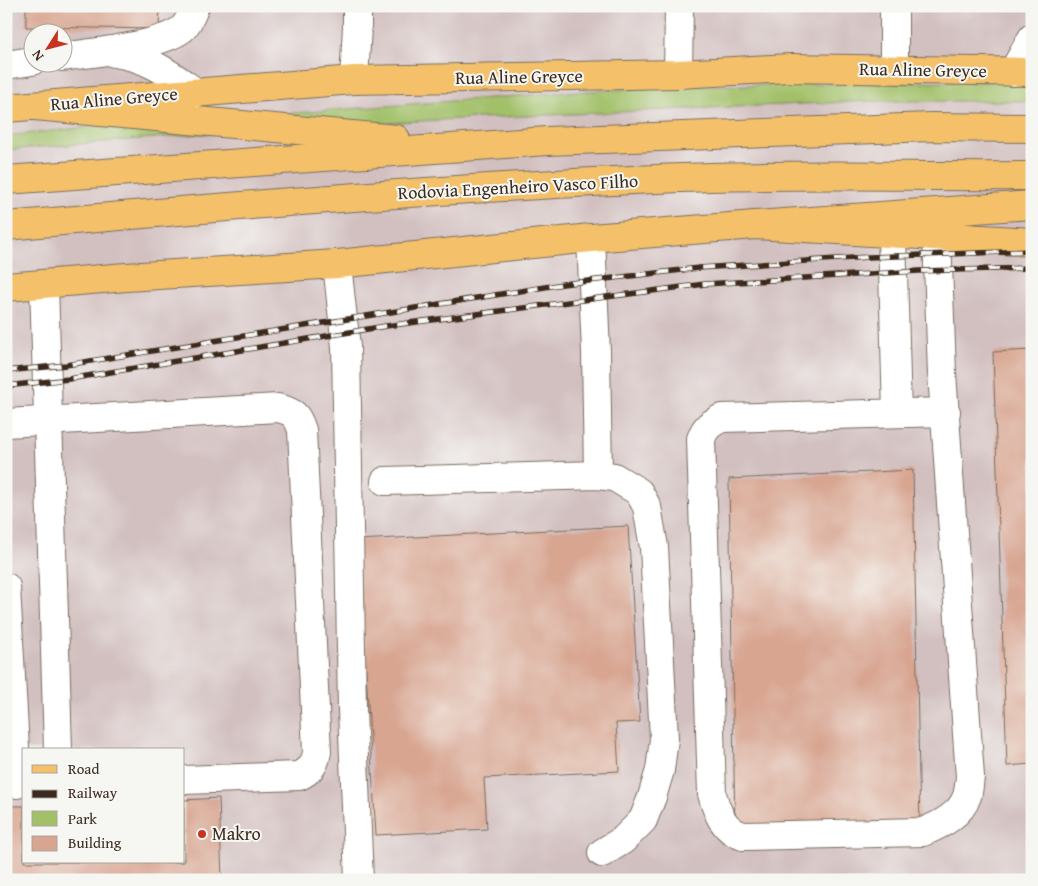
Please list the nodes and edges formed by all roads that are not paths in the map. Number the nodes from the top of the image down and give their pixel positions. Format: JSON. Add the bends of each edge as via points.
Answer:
{"nodes":[{"id":1,"x":195,"y":6,"type":"edge"},
{"id":2,"x":357,"y":6,"type":"edge"},
{"id":3,"x":679,"y":6,"type":"edge"},
{"id":4,"x":894,"y":6,"type":"edge"},
{"id":5,"x":1032,"y":38,"type":"edge"},
{"id":6,"x":100,"y":51,"type":"junction"},
{"id":7,"x":72,"y":55,"type":"edge"},
{"id":8,"x":22,"y":63,"type":"edge"},
{"id":9,"x":6,"y":65,"type":"edge"},
{"id":10,"x":894,"y":69,"type":"junction"},
{"id":11,"x":1022,"y":72,"type":"edge"},
{"id":12,"x":678,"y":74,"type":"junction"},
{"id":13,"x":354,"y":80,"type":"junction"},
{"id":14,"x":197,"y":93,"type":"junction"},
{"id":15,"x":35,"y":106,"type":"junction"},
{"id":16,"x":6,"y":108,"type":"edge"},
{"id":17,"x":1032,"y":128,"type":"edge"},
{"id":18,"x":472,"y":145,"type":"junction"},
{"id":19,"x":1032,"y":176,"type":"edge"},
{"id":20,"x":6,"y":180,"type":"edge"},
{"id":21,"x":1032,"y":205,"type":"edge"},
{"id":22,"x":755,"y":225,"type":"junction"},
{"id":23,"x":6,"y":226,"type":"edge"},
{"id":24,"x":892,"y":235,"type":"junction"},
{"id":25,"x":938,"y":237,"type":"junction"},
{"id":26,"x":591,"y":238,"type":"junction"},
{"id":27,"x":1032,"y":242,"type":"edge"},
{"id":28,"x":337,"y":264,"type":"junction"},
{"id":29,"x":44,"y":284,"type":"junction"},
{"id":30,"x":6,"y":287,"type":"edge"},
{"id":31,"x":946,"y":412,"type":"junction"},
{"id":32,"x":897,"y":413,"type":"junction"},
{"id":33,"x":47,"y":421,"type":"junction"},
{"id":34,"x":6,"y":423,"type":"edge"},
{"id":35,"x":598,"y":475,"type":"junction"},
{"id":36,"x":384,"y":481,"type":"dead end"},
{"id":37,"x":6,"y":587,"type":"edge"},
{"id":38,"x":58,"y":748,"type":"edge"},
{"id":39,"x":185,"y":780,"type":"edge"},
{"id":40,"x":16,"y":785,"type":"edge"},
{"id":41,"x":602,"y":853,"type":"dead end"},
{"id":42,"x":359,"y":880,"type":"edge"}],
"edges":[{"from":1,"to":6,"type":"lane","via":[[183,29],[148,42]]},
{"from":2,"to":13,"type":"lane"},
{"from":3,"to":12,"type":"lane"},
{"from":4,"to":10,"type":"lane"},
{"from":5,"to":11,"type":"lane"},
{"from":6,"to":7,"type":"lane"},
{"from":6,"to":14,"type":"lane","via":[[132,55],[150,62]]},
{"from":8,"to":9,"type":"lane"},
{"from":10,"to":11,"type":"main road","name":"Rua Aline Greyce"},
{"from":10,"to":12,"type":"main road","name":"Rua Aline Greyce","via":[[790,68]]},
{"from":12,"to":13,"type":"main road","name":"Rua Aline Greyce"},
{"from":13,"to":14,"type":"main road","name":"Rua Aline Greyce"},
{"from":14,"to":15,"type":"main road","name":"Rua Aline Greyce"},
{"from":15,"to":16,"type":"main road","name":"Rua Aline Greyce"},
{"from":15,"to":18,"type":"main road"},
{"from":17,"to":18,"type":"main road","via":[[931,127]]},
{"from":18,"to":20,"type":"main road"},
{"from":19,"to":23,"type":"main road","name":"Rodovia Engenheiro Vasco Filho","via":[[682,178],[290,202]]},
{"from":21,"to":22,"type":"main road"},
{"from":22,"to":24,"type":"main road"},
{"from":22,"to":26,"type":"main road"},
{"from":24,"to":25,"type":"main road"},
{"from":24,"to":32,"type":"lane"},
{"from":25,"to":27,"type":"main road"},
{"from":25,"to":31,"type":"lane"},
{"from":26,"to":28,"type":"main road"},
{"from":26,"to":35,"type":"lane"},
{"from":28,"to":29,"type":"main road"},
{"from":28,"to":42,"type":"lane","via":[[346,347],[352,710]]},
{"from":29,"to":30,"type":"main road"},
{"from":29,"to":33,"type":"lane"},
{"from":31,"to":32,"type":"lane"},
{"from":31,"to":32,"type":"lane","via":[[970,777],[967,797],[956,813],[923,832],[735,834],[720,817],[712,794],[701,438],[705,429],[722,418]]},
{"from":33,"to":34,"type":"lane"},
{"from":33,"to":38,"type":"lane"},
{"from":33,"to":39,"type":"lane","via":[[278,408],[298,418],[303,450],[315,762],[308,772],[298,776]]},
{"from":35,"to":36,"type":"lane"},
{"from":35,"to":41,"type":"lane","via":[[614,477],[639,492],[647,507],[654,547],[664,739],[660,770],[643,820],[623,840]]},
{"from":37,"to":40,"type":"lane"}]}
